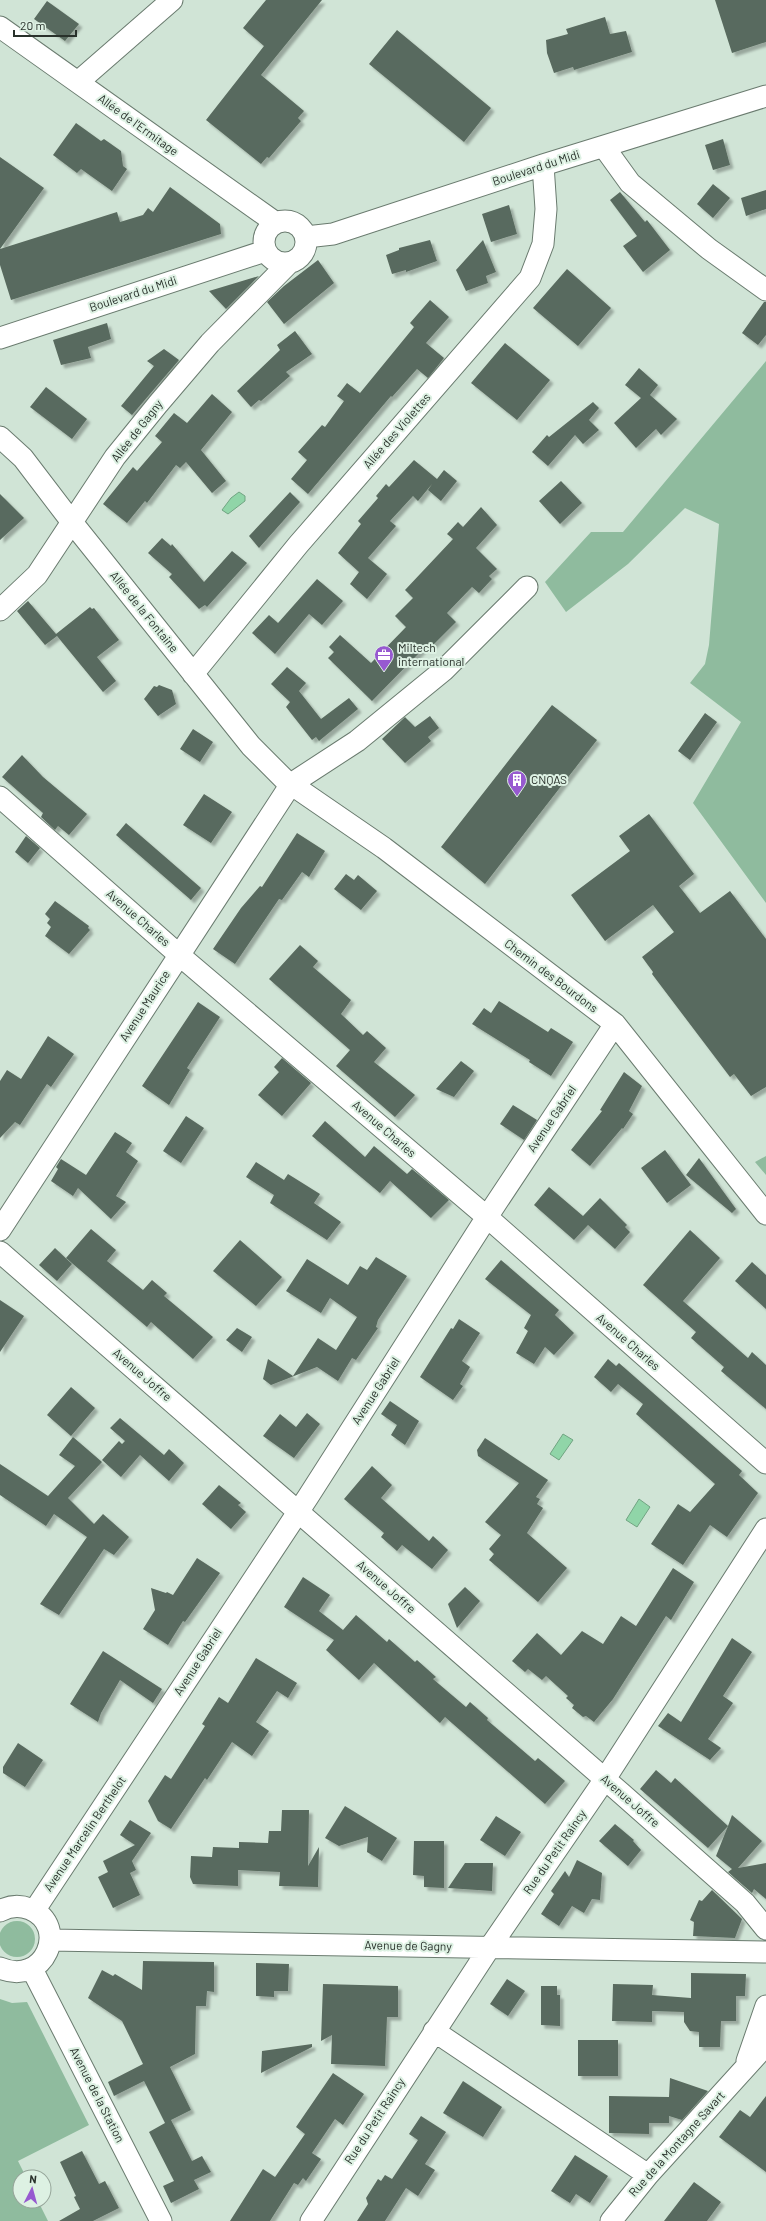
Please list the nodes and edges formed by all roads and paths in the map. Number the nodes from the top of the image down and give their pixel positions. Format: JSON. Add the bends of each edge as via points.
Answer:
{"nodes":[{"id":1,"x":172,"y":0,"type":"edge"},
{"id":2,"x":0,"y":27,"type":"edge"},
{"id":3,"x":78,"y":82,"type":"junction"},
{"id":4,"x":766,"y":96,"type":"edge"},
{"id":5,"x":604,"y":146,"type":"junction"},
{"id":6,"x":543,"y":165,"type":"junction"},
{"id":7,"x":276,"y":223,"type":"junction"},
{"id":8,"x":306,"y":237,"type":"junction"},
{"id":9,"x":265,"y":250,"type":"junction"},
{"id":10,"x":289,"y":263,"type":"junction"},
{"id":11,"x":766,"y":290,"type":"edge"},
{"id":12,"x":0,"y":338,"type":"edge"},
{"id":13,"x":0,"y":436,"type":"edge"},
{"id":14,"x":71,"y":521,"type":"junction"},
{"id":15,"x":527,"y":587,"type":"dead end"},
{"id":16,"x":0,"y":610,"type":"edge"},
{"id":17,"x":193,"y":674,"type":"junction"},
{"id":18,"x":291,"y":784,"type":"junction"},
{"id":19,"x":0,"y":796,"type":"edge"},
{"id":20,"x":178,"y":954,"type":"junction"},
{"id":21,"x":615,"y":1024,"type":"junction"},
{"id":22,"x":766,"y":1214,"type":"edge"},
{"id":23,"x":487,"y":1217,"type":"junction"},
{"id":24,"x":0,"y":1230,"type":"edge"},
{"id":25,"x":0,"y":1252,"type":"edge"},
{"id":26,"x":766,"y":1463,"type":"edge"},
{"id":27,"x":298,"y":1512,"type":"junction"},
{"id":28,"x":766,"y":1529,"type":"edge"},
{"id":29,"x":136,"y":1758,"type":"joint"},
{"id":30,"x":605,"y":1779,"type":"junction"},
{"id":31,"x":0,"y":1911,"type":"edge"},
{"id":32,"x":34,"y":1911,"type":"junction"},
{"id":33,"x":766,"y":1929,"type":"edge"},
{"id":34,"x":50,"y":1940,"type":"junction"},
{"id":35,"x":490,"y":1947,"type":"junction"},
{"id":36,"x":766,"y":1952,"type":"edge"},
{"id":37,"x":0,"y":1969,"type":"edge"},
{"id":38,"x":32,"y":1969,"type":"junction"},
{"id":39,"x":766,"y":2006,"type":"edge"},
{"id":40,"x":434,"y":2031,"type":"junction"},
{"id":41,"x":766,"y":2045,"type":"edge"},
{"id":42,"x":745,"y":2068,"type":"junction"},
{"id":43,"x":648,"y":2175,"type":"junction"},
{"id":44,"x":161,"y":2221,"type":"edge"},
{"id":45,"x":311,"y":2221,"type":"edge"},
{"id":46,"x":611,"y":2221,"type":"edge"}],
"edges":[{"from":1,"to":3,"type":"street"},
{"from":2,"to":3,"type":"street","name":"Allée de l'Ermitage"},
{"from":3,"to":7,"type":"street","name":"Allée de l'Ermitage"},
{"from":4,"to":5,"type":"street","name":"Boulevard du Midi"},
{"from":5,"to":6,"type":"street","name":"Boulevard du Midi"},
{"from":5,"to":11,"type":"street","via":[[630,183],[709,249]]},
{"from":6,"to":8,"type":"street","name":"Boulevard du Midi","via":[[333,234]]},
{"from":6,"to":17,"type":"street","name":"Allée des Violettes","via":[[546,209],[543,244],[530,278],[298,545]]},
{"from":7,"to":8,"type":"street","via":[[294,223]]},
{"from":7,"to":9,"type":"street","via":[[266,232]]},
{"from":8,"to":10,"type":"street","via":[[305,250],[301,256]]},
{"from":9,"to":10,"type":"street","via":[[275,261]]},
{"from":9,"to":12,"type":"street","name":"Boulevard du Midi"},
{"from":10,"to":14,"type":"street","name":"Allée de Gagny","via":[[210,343],[158,404],[115,457]]},
{"from":13,"to":14,"type":"street","name":"Allée de la Fontaine","via":[[23,458]]},
{"from":14,"to":16,"type":"street","name":"Allée de Gagny","via":[[36,575]]},
{"from":14,"to":17,"type":"street","name":"Allée de la Fontaine"},
{"from":15,"to":18,"type":"street","via":[[444,670],[357,741]]},
{"from":17,"to":18,"type":"street","name":"Allée de la Fontaine","via":[[251,746]]},
{"from":18,"to":20,"type":"street","name":"Avenue Maurice"},
{"from":18,"to":21,"type":"street","name":"Chemin des Bourdons","via":[[384,848]]},
{"from":19,"to":20,"type":"street","name":"Avenue Charles"},
{"from":20,"to":23,"type":"street","name":"Avenue Charles"},
{"from":20,"to":24,"type":"street","name":"Avenue Maurice"},
{"from":21,"to":22,"type":"street","name":"Chemin des Bourdons"},
{"from":21,"to":23,"type":"street","name":"Avenue Gabriel"},
{"from":23,"to":26,"type":"street","name":"Avenue Charles"},
{"from":23,"to":27,"type":"street","name":"Avenue Gabriel"},
{"from":25,"to":27,"type":"street","name":"Avenue Joffre"},
{"from":27,"to":29,"type":"street","name":"Avenue Gabriel"},
{"from":27,"to":30,"type":"street","name":"Avenue Joffre"},
{"from":28,"to":30,"type":"street","name":"Rue du Petit Raincy"},
{"from":29,"to":32,"type":"street","name":"Avenue Marcelin Berthelot"},
{"from":30,"to":33,"type":"street","name":"Avenue Joffre","via":[[745,1903]]},
{"from":30,"to":35,"type":"street","name":"Rue du Petit Raincy"},
{"from":31,"to":32,"type":"street","via":[[12,1906],[24,1906]]},
{"from":32,"to":34,"type":"street","via":[[46,1923]]},
{"from":34,"to":35,"type":"street","name":"Avenue de Gagny"},
{"from":34,"to":38,"type":"street","via":[[45,1957]]},
{"from":35,"to":36,"type":"street","name":"Avenue de Gagny"},
{"from":35,"to":40,"type":"street","name":"Rue du Petit Raincy"},
{"from":37,"to":38,"type":"street","via":[[11,1972]]},
{"from":38,"to":44,"type":"street","name":"Avenue de la Station"},
{"from":39,"to":42,"type":"street","name":"Rue de la Montagne Savart"},
{"from":40,"to":43,"type":"street"},
{"from":40,"to":45,"type":"street","name":"Rue du Petit Raincy"},
{"from":41,"to":42,"type":"street","name":"Rue de la Montagne Savart"},
{"from":42,"to":43,"type":"street","name":"Rue de la Montagne Savart"},
{"from":43,"to":46,"type":"street","name":"Rue de la Montagne Savart"}]}
